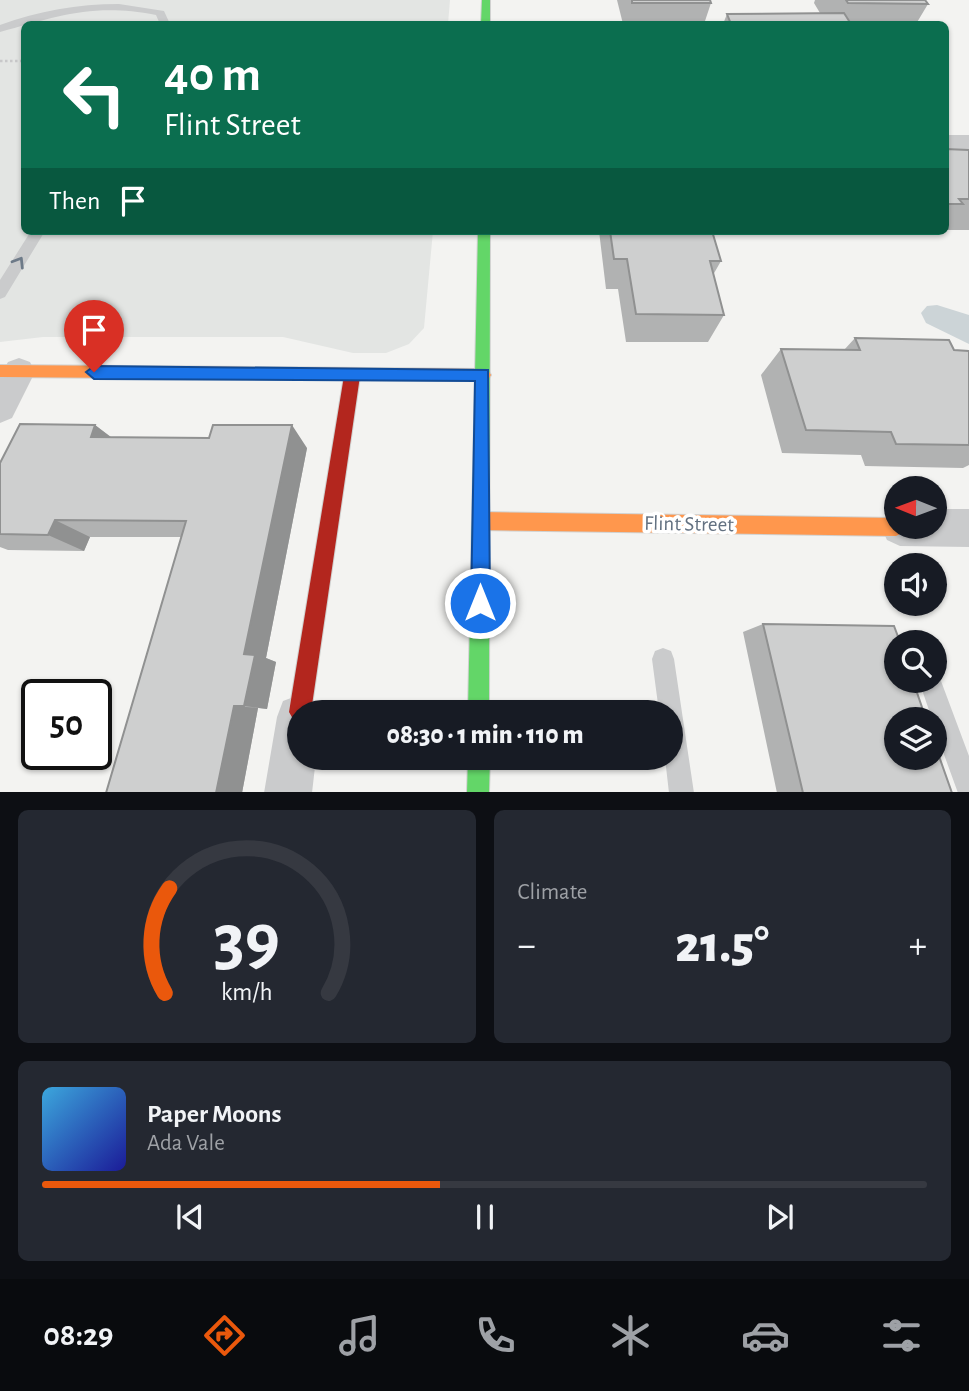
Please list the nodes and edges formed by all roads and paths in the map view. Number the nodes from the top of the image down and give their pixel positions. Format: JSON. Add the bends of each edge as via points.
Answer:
{"nodes":[{"id":1,"x":486,"y":0,"type":"edge"},
{"id":2,"x":23,"y":21,"type":"edge"},
{"id":3,"x":164,"y":21,"type":"edge"},
{"id":4,"x":486,"y":21,"type":"edge"},
{"id":5,"x":21,"y":22,"type":"edge"},
{"id":6,"x":0,"y":29,"type":"edge"},
{"id":7,"x":0,"y":61,"type":"edge"},
{"id":8,"x":21,"y":61,"type":"edge"},
{"id":9,"x":949,"y":142,"type":"edge"},
{"id":10,"x":969,"y":142,"type":"edge"},
{"id":11,"x":35,"y":235,"type":"edge"},
{"id":12,"x":484,"y":235,"type":"edge"},
{"id":13,"x":1,"y":290,"type":"edge"},
{"id":14,"x":10,"y":372,"type":"edge"},
{"id":15,"x":483,"y":375,"type":"junction"},
{"id":16,"x":352,"y":376,"type":"junction"},
{"id":17,"x":0,"y":408,"type":"edge"},
{"id":18,"x":481,"y":521,"type":"junction"},
{"id":19,"x":884,"y":527,"type":"edge"},
{"id":20,"x":947,"y":528,"type":"edge"},
{"id":21,"x":969,"y":528,"type":"edge"},
{"id":22,"x":663,"y":659,"type":"dead end"},
{"id":23,"x":934,"y":693,"type":"edge"},
{"id":24,"x":302,"y":700,"type":"edge"},
{"id":25,"x":479,"y":700,"type":"edge"},
{"id":26,"x":292,"y":770,"type":"edge"},
{"id":27,"x":479,"y":770,"type":"edge"},
{"id":28,"x":969,"y":790,"type":"edge"},
{"id":29,"x":288,"y":792,"type":"edge"},
{"id":30,"x":478,"y":792,"type":"edge"},
{"id":31,"x":682,"y":792,"type":"edge"}],
"edges":[{"from":1,"to":4,"type":"street"},
{"from":2,"to":3,"type":"lane","via":[[63,7],[137,7],[160,13]]},
{"from":5,"to":6,"type":"lane"},
{"from":7,"to":8,"type":"path"},
{"from":9,"to":10,"type":"street"},
{"from":13,"to":11,"type":"lane","one_way":true},
{"from":12,"to":15,"type":"street"},
{"from":14,"to":16,"type":"street"},
{"from":14,"to":17,"type":"street"},
{"from":15,"to":16,"type":"street"},
{"from":15,"to":18,"type":"street"},
{"from":16,"to":24,"type":"street"},
{"from":18,"to":19,"type":"street","name":"Flint Street"},
{"from":18,"to":25,"type":"street"},
{"from":20,"to":21,"type":"street","name":"Flint Street"},
{"from":22,"to":31,"type":"lane"},
{"from":23,"to":28,"type":"lane"},
{"from":26,"to":29,"type":"street"},
{"from":27,"to":30,"type":"street"}]}
